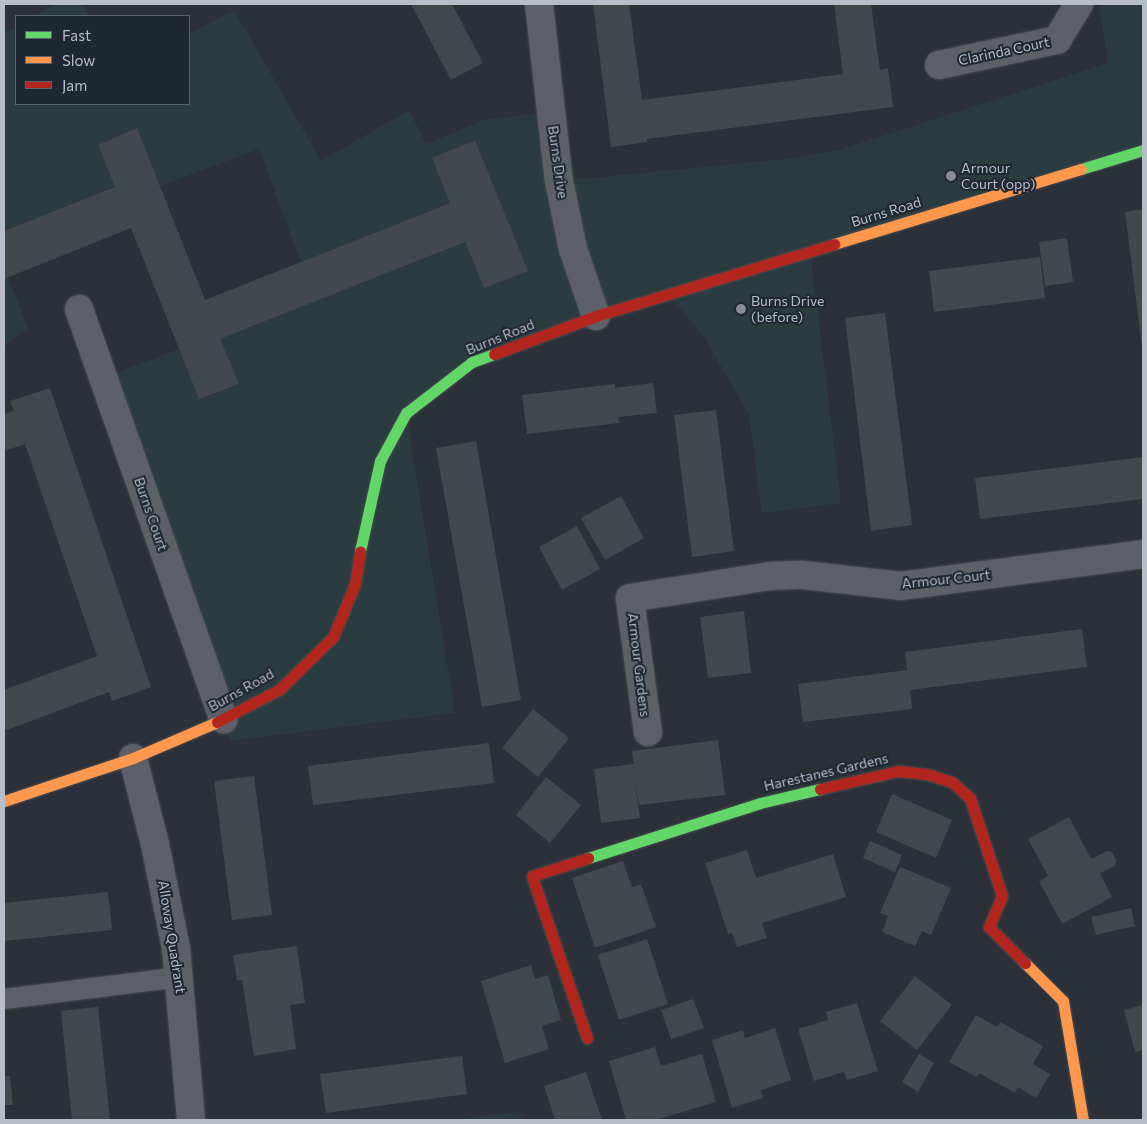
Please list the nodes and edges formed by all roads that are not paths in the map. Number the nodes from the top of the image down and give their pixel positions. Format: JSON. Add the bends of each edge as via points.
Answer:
{"nodes":[{"id":1,"x":539,"y":4,"type":"edge"},
{"id":2,"x":1079,"y":4,"type":"edge"},
{"id":3,"x":939,"y":65,"type":"dead end"},
{"id":4,"x":1143,"y":150,"type":"edge"},
{"id":5,"x":79,"y":310,"type":"dead end"},
{"id":6,"x":596,"y":316,"type":"junction"},
{"id":7,"x":1143,"y":554,"type":"edge"},
{"id":8,"x":748,"y":579,"type":"joint"},
{"id":9,"x":223,"y":718,"type":"junction"},
{"id":10,"x":648,"y":732,"type":"dead end"},
{"id":11,"x":133,"y":758,"type":"junction"},
{"id":12,"x":4,"y":802,"type":"edge"},
{"id":13,"x":180,"y":977,"type":"junction"},
{"id":14,"x":4,"y":999,"type":"edge"},
{"id":15,"x":587,"y":1038,"type":"dead end"},
{"id":16,"x":191,"y":1120,"type":"edge"},
{"id":17,"x":1083,"y":1120,"type":"edge"}],
"edges":[{"from":1,"to":6,"type":"street","name":"Burns Drive","via":[[559,181],[573,249]]},
{"from":2,"to":3,"type":"street","name":"Clarinda Court","via":[[1057,40]]},
{"from":4,"to":6,"type":"street","name":"Burns Road"},
{"from":5,"to":9,"type":"street","name":"Burns Court"},
{"from":6,"to":9,"type":"street","name":"Burns Road","via":[[472,362],[406,413],[380,461],[365,522],[355,584],[333,637],[280,689]]},
{"from":7,"to":8,"type":"street","name":"Armour Court","via":[[901,586],[803,575]]},
{"from":8,"to":10,"type":"street","name":"Armour Gardens","via":[[630,598]]},
{"from":9,"to":11,"type":"street","name":"Burns Road"},
{"from":11,"to":12,"type":"street","name":"Burns Road"},
{"from":11,"to":13,"type":"street","name":"Alloway Quadrant","via":[[155,844]]},
{"from":13,"to":14,"type":"lane"},
{"from":13,"to":16,"type":"street","name":"Alloway Quadrant"},
{"from":15,"to":17,"type":"street","name":"Harestanes Gardens","via":[[532,876],[760,803],[898,771],[926,774],[952,782],[970,798],[1002,896],[989,927],[1063,1001]]}]}
